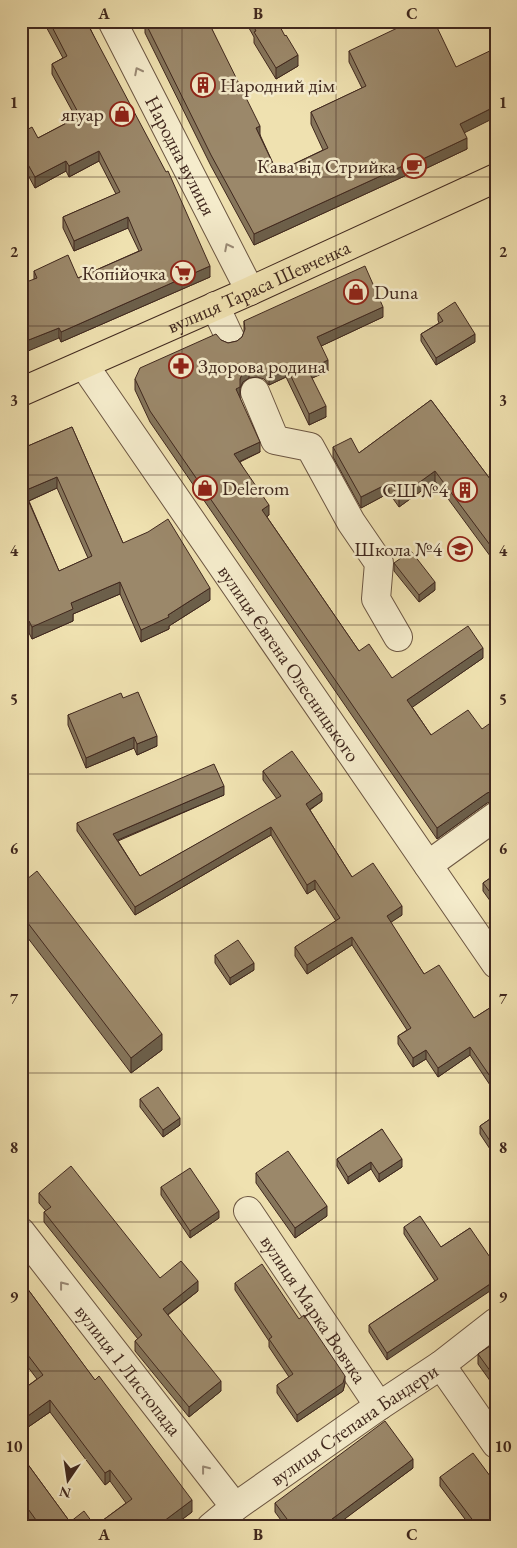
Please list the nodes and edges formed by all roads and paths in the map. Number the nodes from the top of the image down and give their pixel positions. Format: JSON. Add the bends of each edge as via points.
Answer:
{"nodes":[{"id":1,"x":112,"y":21,"type":"edge"},
{"id":2,"x":496,"y":178,"type":"edge"},
{"id":3,"x":250,"y":290,"type":"junction"},
{"id":4,"x":216,"y":306,"type":"junction"},
{"id":5,"x":230,"y":338,"type":"dead end"},
{"id":6,"x":84,"y":365,"type":"junction"},
{"id":7,"x":21,"y":392,"type":"edge"},
{"id":8,"x":255,"y":392,"type":"dead end"},
{"id":9,"x":398,"y":637,"type":"dead end"},
{"id":10,"x":496,"y":816,"type":"edge"},
{"id":11,"x":428,"y":865,"type":"junction"},
{"id":12,"x":496,"y":964,"type":"edge"},
{"id":13,"x":248,"y":1211,"type":"dead end"},
{"id":14,"x":21,"y":1232,"type":"edge"},
{"id":15,"x":496,"y":1322,"type":"edge"},
{"id":16,"x":441,"y":1365,"type":"junction"},
{"id":17,"x":379,"y":1406,"type":"junction"},
{"id":18,"x":496,"y":1444,"type":"edge"},
{"id":19,"x":225,"y":1520,"type":"edge"}],
"edges":[{"from":3,"to":1,"type":"street","name":"Народна вулиця","one_way":true},
{"from":2,"to":3,"type":"main road","name":"вулиця Тараса Шевченка"},
{"from":3,"to":4,"type":"main road","name":"вулиця Тараса Шевченка"},
{"from":4,"to":5,"type":"street"},
{"from":4,"to":6,"type":"main road","name":"вулиця Тараса Шевченка"},
{"from":6,"to":7,"type":"main road","name":"вулиця Тараса Шевченка"},
{"from":6,"to":11,"type":"street","name":"вулиця Євгена Олесницького"},
{"from":8,"to":9,"type":"street","via":[[275,440],[310,447],[351,522],[379,563],[376,599]]},
{"from":10,"to":11,"type":"street"},
{"from":11,"to":12,"type":"street","name":"вулиця Євгена Олесницького"},
{"from":13,"to":17,"type":"street","name":"вулиця Марка Вовчка"},
{"from":19,"to":14,"type":"street","name":"вулиця 1 Листопада","one_way":true},
{"from":15,"to":16,"type":"street","name":"вулиця Степана Бандери"},
{"from":16,"to":17,"type":"street","name":"вулиця Степана Бандери"},
{"from":16,"to":18,"type":"street"},
{"from":17,"to":19,"type":"street","name":"вулиця Степана Бандери"}]}
